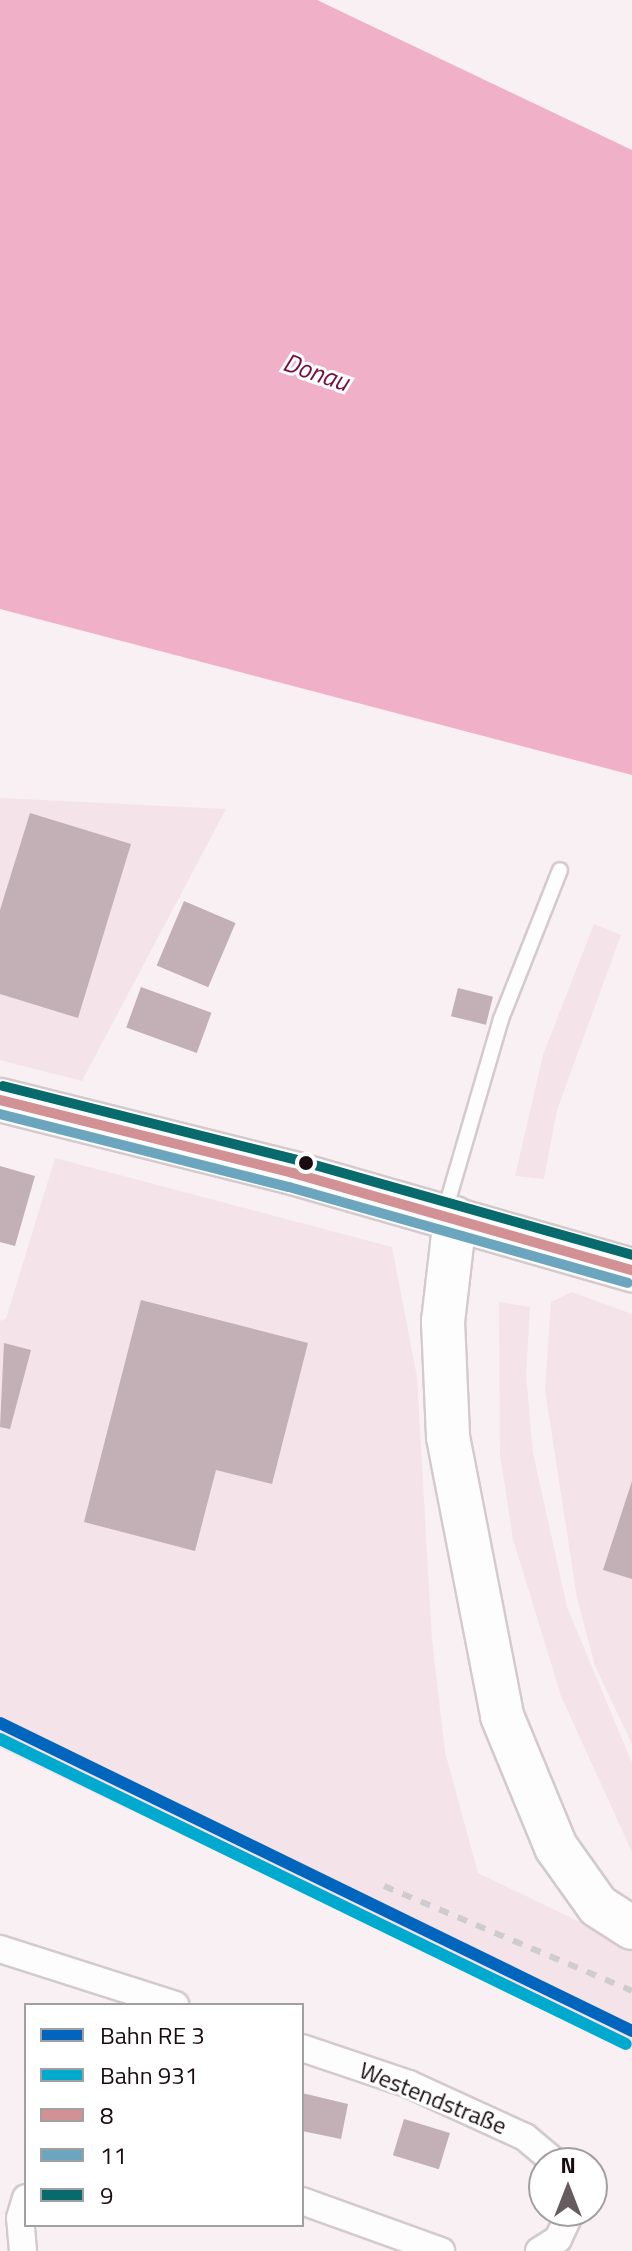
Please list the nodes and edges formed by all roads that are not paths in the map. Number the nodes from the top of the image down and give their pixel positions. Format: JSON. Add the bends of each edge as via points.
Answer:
{"nodes":[{"id":1,"x":560,"y":870,"type":"dead end"},
{"id":2,"x":0,"y":1100,"type":"edge"},
{"id":3,"x":450,"y":1216,"type":"junction"},
{"id":4,"x":632,"y":1270,"type":"edge"},
{"id":5,"x":632,"y":1928,"type":"edge"},
{"id":6,"x":0,"y":1949,"type":"edge"},
{"id":7,"x":169,"y":2003,"type":"edge"},
{"id":8,"x":304,"y":2049,"type":"edge"},
{"id":9,"x":537,"y":2147,"type":"edge"},
{"id":10,"x":304,"y":2202,"type":"edge"},
{"id":11,"x":24,"y":2205,"type":"edge"},
{"id":12,"x":564,"y":2227,"type":"edge"},
{"id":13,"x":23,"y":2251,"type":"edge"},
{"id":14,"x":441,"y":2251,"type":"edge"},
{"id":15,"x":539,"y":2251,"type":"edge"}],
"edges":[{"from":1,"to":3,"type":"lane","via":[[501,1019]]},
{"from":2,"to":3,"type":"main road"},
{"from":3,"to":4,"type":"main road"},
{"from":3,"to":5,"type":"main road","via":[[443,1321],[448,1437],[502,1716],[556,1847],[598,1906]]},
{"from":6,"to":7,"type":"street"},
{"from":8,"to":9,"type":"street","name":"Westendstraße","via":[[409,2084]]},
{"from":10,"to":14,"type":"street"},
{"from":11,"to":13,"type":"street"},
{"from":12,"to":15,"type":"street","via":[[558,2239]]}]}
